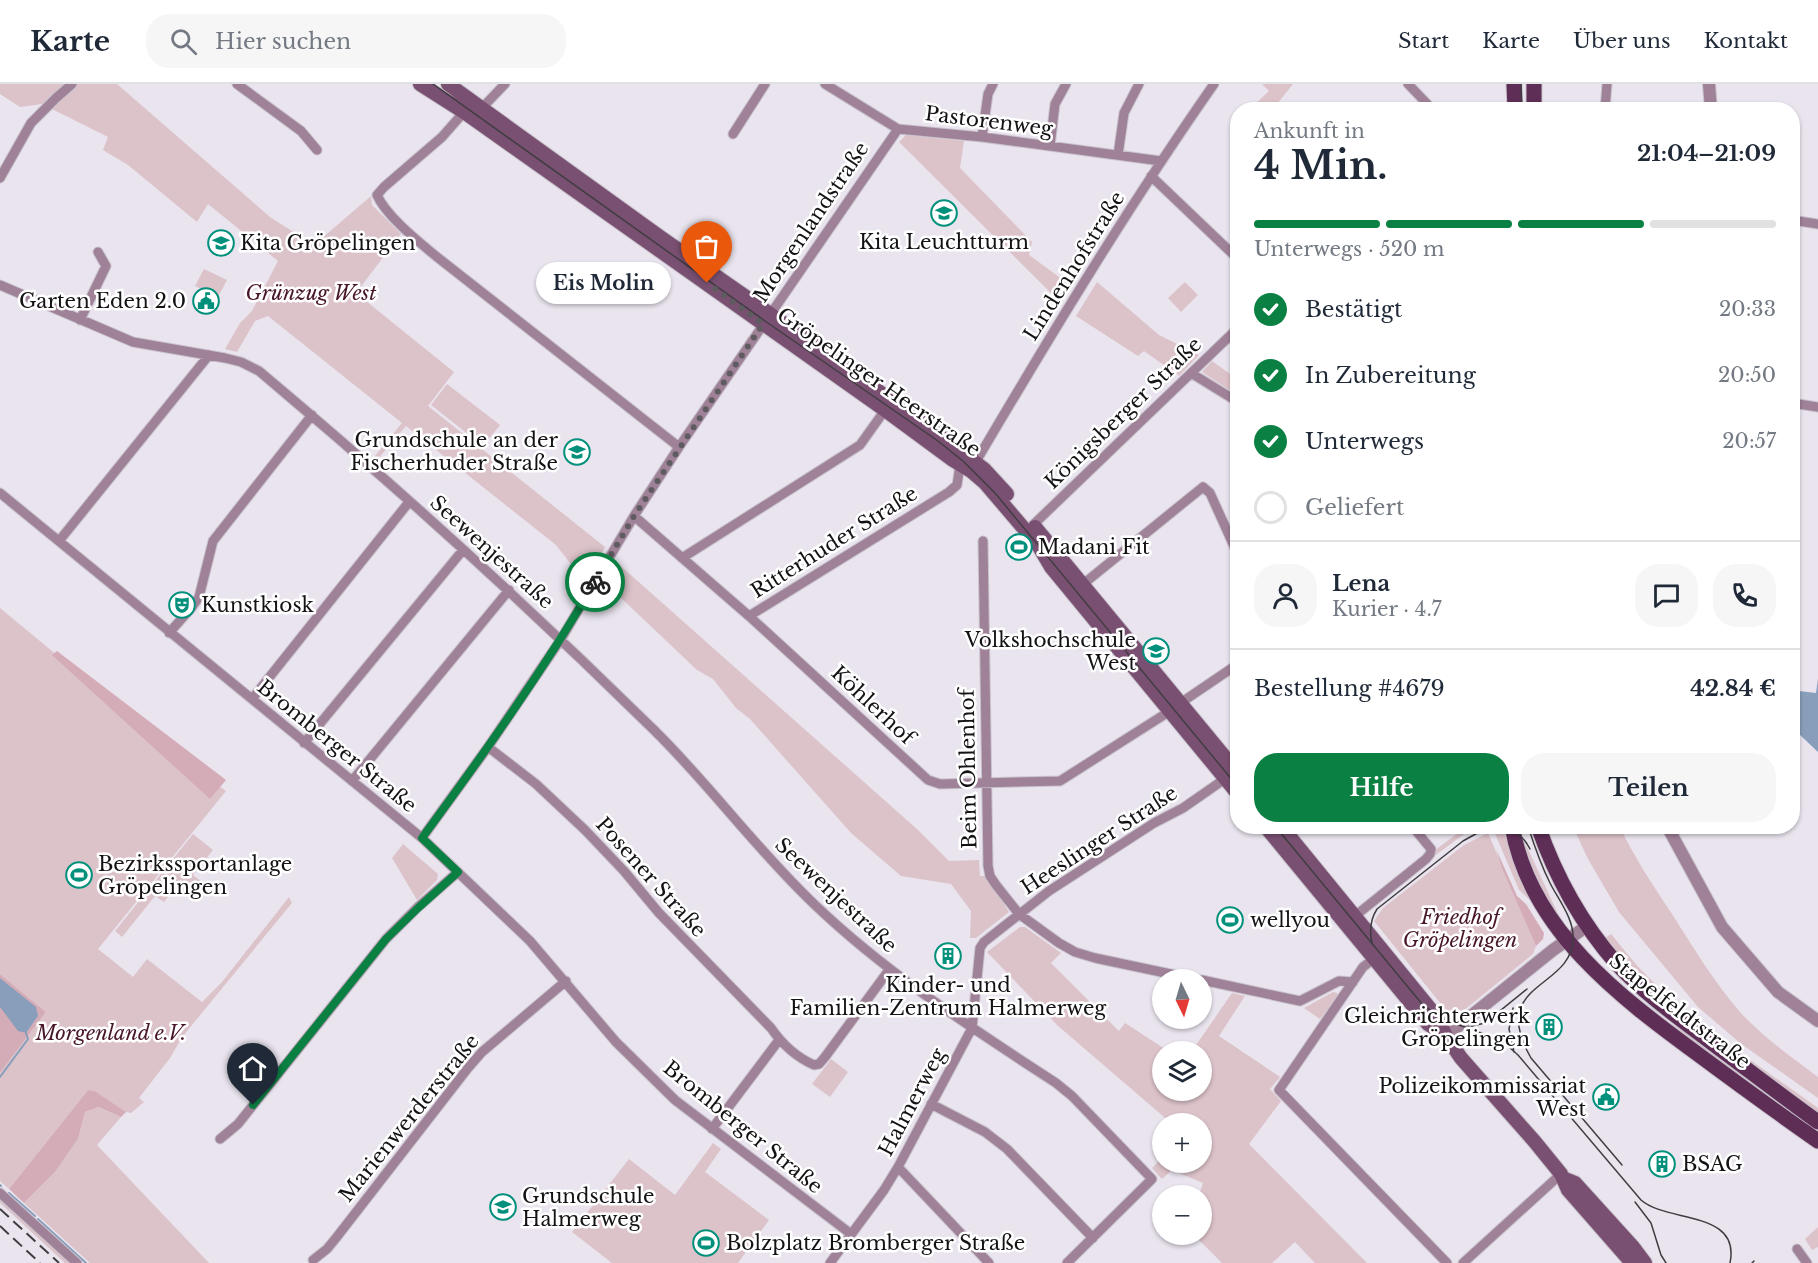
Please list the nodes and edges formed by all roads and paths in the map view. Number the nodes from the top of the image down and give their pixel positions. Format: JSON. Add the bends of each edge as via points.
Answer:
{"nodes":[{"id":1,"x":72,"y":84,"type":"edge"},
{"id":2,"x":237,"y":84,"type":"edge"},
{"id":3,"x":420,"y":84,"type":"edge"},
{"id":4,"x":448,"y":84,"type":"edge"},
{"id":5,"x":505,"y":84,"type":"edge"},
{"id":6,"x":765,"y":84,"type":"edge"},
{"id":7,"x":825,"y":84,"type":"edge"},
{"id":8,"x":993,"y":84,"type":"edge"},
{"id":9,"x":1066,"y":84,"type":"edge"},
{"id":10,"x":1139,"y":84,"type":"edge"},
{"id":11,"x":1214,"y":84,"type":"edge"},
{"id":12,"x":1408,"y":84,"type":"edge"},
{"id":13,"x":1514,"y":84,"type":"edge"},
{"id":14,"x":1534,"y":84,"type":"edge"},
{"id":15,"x":1607,"y":84,"type":"edge"},
{"id":16,"x":1709,"y":84,"type":"edge"},
{"id":17,"x":1425,"y":102,"type":"edge"},
{"id":18,"x":1515,"y":102,"type":"edge"},
{"id":19,"x":1534,"y":102,"type":"edge"},
{"id":20,"x":1606,"y":102,"type":"edge"},
{"id":21,"x":1710,"y":102,"type":"edge"},
{"id":22,"x":482,"y":109,"type":"junction"},
{"id":23,"x":464,"y":112,"type":"junction"},
{"id":24,"x":898,"y":129,"type":"junction"},
{"id":25,"x":733,"y":134,"type":"dead end"},
{"id":26,"x":982,"y":137,"type":"junction"},
{"id":27,"x":1050,"y":146,"type":"junction"},
{"id":28,"x":317,"y":150,"type":"dead end"},
{"id":29,"x":1118,"y":155,"type":"junction"},
{"id":30,"x":1161,"y":161,"type":"junction"},
{"id":31,"x":1151,"y":176,"type":"junction"},
{"id":32,"x":0,"y":178,"type":"edge"},
{"id":33,"x":1800,"y":221,"type":"edge"},
{"id":34,"x":1818,"y":224,"type":"edge"},
{"id":35,"x":1230,"y":251,"type":"edge"},
{"id":36,"x":98,"y":252,"type":"dead end"},
{"id":37,"x":0,"y":285,"type":"edge"},
{"id":38,"x":767,"y":319,"type":"junction"},
{"id":39,"x":80,"y":320,"type":"junction"},
{"id":40,"x":1230,"y":336,"type":"edge"},
{"id":41,"x":209,"y":355,"type":"junction"},
{"id":42,"x":1191,"y":373,"type":"junction"},
{"id":43,"x":1230,"y":397,"type":"edge"},
{"id":44,"x":1800,"y":404,"type":"edge"},
{"id":45,"x":1818,"y":407,"type":"edge"},
{"id":46,"x":885,"y":410,"type":"junction"},
{"id":47,"x":312,"y":415,"type":"junction"},
{"id":48,"x":679,"y":447,"type":"junction"},
{"id":49,"x":969,"y":466,"type":"junction"},
{"id":50,"x":0,"y":494,"type":"edge"},
{"id":51,"x":409,"y":502,"type":"junction"},
{"id":52,"x":634,"y":516,"type":"junction"},
{"id":53,"x":1033,"y":525,"type":"junction"},
{"id":54,"x":1230,"y":537,"type":"edge"},
{"id":55,"x":59,"y":541,"type":"junction"},
{"id":56,"x":983,"y":541,"type":"dead end"},
{"id":57,"x":463,"y":550,"type":"junction"},
{"id":58,"x":682,"y":558,"type":"junction"},
{"id":59,"x":1082,"y":585,"type":"junction"},
{"id":60,"x":508,"y":590,"type":"junction"},
{"id":61,"x":749,"y":616,"type":"junction"},
{"id":62,"x":169,"y":633,"type":"junction"},
{"id":63,"x":561,"y":639,"type":"junction"},
{"id":64,"x":1230,"y":669,"type":"edge"},
{"id":65,"x":252,"y":699,"type":"junction"},
{"id":66,"x":1175,"y":707,"type":"junction"},
{"id":67,"x":304,"y":743,"type":"junction"},
{"id":68,"x":488,"y":747,"type":"junction"},
{"id":69,"x":1230,"y":771,"type":"edge"},
{"id":70,"x":1230,"y":777,"type":"edge"},
{"id":71,"x":352,"y":781,"type":"junction"},
{"id":72,"x":987,"y":783,"type":"junction"},
{"id":73,"x":1272,"y":834,"type":"edge"},
{"id":74,"x":1288,"y":834,"type":"edge"},
{"id":75,"x":1419,"y":834,"type":"edge"},
{"id":76,"x":1513,"y":834,"type":"edge"},
{"id":77,"x":1541,"y":834,"type":"edge"},
{"id":78,"x":1671,"y":834,"type":"edge"},
{"id":79,"x":422,"y":838,"type":"junction"},
{"id":80,"x":458,"y":872,"type":"junction"},
{"id":81,"x":1019,"y":914,"type":"junction"},
{"id":82,"x":1355,"y":916,"type":"junction"},
{"id":83,"x":1587,"y":926,"type":"junction"},
{"id":84,"x":1568,"y":939,"type":"junction"},
{"id":85,"x":984,"y":942,"type":"joint"},
{"id":86,"x":1374,"y":958,"type":"junction"},
{"id":87,"x":889,"y":970,"type":"junction"},
{"id":88,"x":1152,"y":970,"type":"edge"},
{"id":89,"x":566,"y":981,"type":"junction"},
{"id":90,"x":1353,"y":982,"type":"junction"},
{"id":91,"x":1212,"y":983,"type":"edge"},
{"id":92,"x":1818,"y":1021,"type":"edge"},
{"id":93,"x":972,"y":1028,"type":"junction"},
{"id":94,"x":1446,"y":1036,"type":"junction"},
{"id":95,"x":779,"y":1040,"type":"junction"},
{"id":96,"x":931,"y":1104,"type":"junction"},
{"id":97,"x":1818,"y":1122,"type":"edge"},
{"id":98,"x":712,"y":1129,"type":"junction"},
{"id":99,"x":220,"y":1139,"type":"dead end"},
{"id":100,"x":1818,"y":1141,"type":"edge"},
{"id":101,"x":898,"y":1167,"type":"junction"},
{"id":102,"x":1563,"y":1176,"type":"junction"},
{"id":103,"x":0,"y":1193,"type":"edge"},
{"id":104,"x":851,"y":1234,"type":"junction"},
{"id":105,"x":1093,"y":1238,"type":"junction"},
{"id":106,"x":1797,"y":1249,"type":"dead end"},
{"id":107,"x":313,"y":1260,"type":"dead end"},
{"id":108,"x":1640,"y":1262,"type":"edge"},
{"id":109,"x":77,"y":1263,"type":"edge"},
{"id":110,"x":830,"y":1263,"type":"edge"},
{"id":111,"x":988,"y":1263,"type":"edge"},
{"id":112,"x":1068,"y":1263,"type":"edge"},
{"id":113,"x":1447,"y":1263,"type":"edge"},
{"id":114,"x":1463,"y":1263,"type":"edge"},
{"id":115,"x":1807,"y":1263,"type":"edge"}],
"edges":[{"from":1,"to":32,"type":"street","via":[[31,123]]},
{"from":2,"to":28,"type":"street","via":[[301,131]]},
{"from":3,"to":23,"type":"main road","name":"Gröpelinger Heerstraße"},
{"from":4,"to":22,"type":"main road","name":"Gröpelinger Heerstraße"},
{"from":5,"to":22,"type":"street"},
{"from":6,"to":25,"type":"street"},
{"from":7,"to":24,"type":"street","name":"Pastorenweg"},
{"from":8,"to":26,"type":"street"},
{"from":9,"to":27,"type":"street","via":[[1055,104]]},
{"from":10,"to":29,"type":"street","via":[[1124,113]]},
{"from":11,"to":30,"type":"street","name":"Lindenhofstraße"},
{"from":12,"to":17,"type":"street"},
{"from":13,"to":18,"type":"main road"},
{"from":14,"to":19,"type":"main road"},
{"from":15,"to":20,"type":"street"},
{"from":16,"to":21,"type":"street"},
{"from":22,"to":38,"type":"main road","name":"Gröpelinger Heerstraße"},
{"from":23,"to":38,"type":"main road","name":"Gröpelinger Heerstraße"},
{"from":23,"to":48,"type":"street","via":[[377,195],[385,208],[427,249]]},
{"from":24,"to":26,"type":"street","name":"Pastorenweg"},
{"from":24,"to":38,"type":"street","name":"Morgenlandstraße"},
{"from":26,"to":27,"type":"street","name":"Pastorenweg"},
{"from":27,"to":29,"type":"street","name":"Pastorenweg"},
{"from":29,"to":30,"type":"street","name":"Pastorenweg"},
{"from":30,"to":31,"type":"street","name":"Lindenhofstraße"},
{"from":31,"to":35,"type":"street"},
{"from":31,"to":49,"type":"street","name":"Lindenhofstraße"},
{"from":33,"to":34,"type":"street"},
{"from":36,"to":39,"type":"street","via":[[106,266]]},
{"from":37,"to":39,"type":"street","name":"Seewenjestraße"},
{"from":38,"to":46,"type":"main road","name":"Gröpelinger Heerstraße"},
{"from":38,"to":48,"type":"street","name":"Morgenlandstraße"},
{"from":38,"to":49,"type":"main road","name":"Gröpelinger Heerstraße","via":[[845,367]]},
{"from":39,"to":41,"type":"street","name":"Seewenjestraße","via":[[133,342]]},
{"from":40,"to":42,"type":"street","name":"Königsberger Straße"},
{"from":41,"to":47,"type":"street","name":"Seewenjestraße","via":[[242,362],[259,371]]},
{"from":41,"to":55,"type":"street"},
{"from":42,"to":43,"type":"street"},
{"from":42,"to":53,"type":"street","name":"Königsberger Straße"},
{"from":44,"to":45,"type":"street"},
{"from":46,"to":49,"type":"main road","name":"Gröpelinger Heerstraße"},
{"from":46,"to":58,"type":"street","via":[[860,446]]},
{"from":47,"to":51,"type":"street","name":"Seewenjestraße"},
{"from":47,"to":62,"type":"street","via":[[213,541],[198,597]]},
{"from":48,"to":52,"type":"street","name":"Morgenlandstraße"},
{"from":49,"to":53,"type":"main road","name":"Gröpelinger Heerstraße","via":[[993,478]]},
{"from":49,"to":61,"type":"street","name":"Ritterhuder Straße","via":[[949,492]]},
{"from":49,"to":66,"type":"main road","name":"Gröpelinger Heerstraße","via":[[1038,545],[1073,593]]},
{"from":50,"to":55,"type":"street","name":"Bromberger Straße"},
{"from":51,"to":57,"type":"street","name":"Seewenjestraße"},
{"from":51,"to":65,"type":"street"},
{"from":52,"to":58,"type":"street","name":"Ritterhuder Straße"},
{"from":52,"to":63,"type":"street","name":"Morgenlandstraße"},
{"from":53,"to":59,"type":"main road","name":"Gröpelinger Heerstraße"},
{"from":54,"to":59,"type":"street","via":[[1210,493],[1203,487]]},
{"from":55,"to":62,"type":"street","name":"Bromberger Straße"},
{"from":56,"to":72,"type":"street","name":"Beim Ohlenhof"},
{"from":57,"to":60,"type":"street","name":"Seewenjestraße"},
{"from":57,"to":67,"type":"street"},
{"from":58,"to":61,"type":"street","name":"Ritterhuder Straße"},
{"from":59,"to":66,"type":"main road","name":"Gröpelinger Heerstraße"},
{"from":60,"to":63,"type":"street","name":"Seewenjestraße"},
{"from":60,"to":71,"type":"street"},
{"from":61,"to":72,"type":"street","name":"Köhlerhof","via":[[928,780],[940,784]]},
{"from":62,"to":65,"type":"street","name":"Bromberger Straße"},
{"from":63,"to":68,"type":"street","name":"Morgenlandstraße"},
{"from":63,"to":87,"type":"street","name":"Seewenjestraße","via":[[677,753],[793,884]]},
{"from":64,"to":66,"type":"street","name":"Köhlerhof"},
{"from":65,"to":67,"type":"street","name":"Bromberger Straße"},
{"from":66,"to":69,"type":"main road","name":"Gröpelinger Heerstraße"},
{"from":66,"to":72,"type":"street","name":"Köhlerhof","via":[[1060,781]]},
{"from":67,"to":71,"type":"street","name":"Bromberger Straße"},
{"from":68,"to":79,"type":"street","name":"Morgenlandstraße"},
{"from":68,"to":95,"type":"street","name":"Posener Straße","via":[[536,784],[585,831]]},
{"from":70,"to":81,"type":"street","name":"Heeslinger Straße","via":[[1058,885]]},
{"from":71,"to":79,"type":"street","name":"Bromberger Straße"},
{"from":72,"to":81,"type":"street","name":"Beim Ohlenhof","via":[[990,876]]},
{"from":73,"to":86,"type":"main road"},
{"from":74,"to":82,"type":"main road"},
{"from":75,"to":82,"type":"street","via":[[1431,849],[1430,854]]},
{"from":76,"to":84,"type":"main road","name":"Stapelfeldtstraße","via":[[1534,888]]},
{"from":77,"to":83,"type":"main road","name":"Stapelfeldtstraße","via":[[1567,894]]},
{"from":78,"to":92,"type":"street","via":[[1722,927],[1778,992]]},
{"from":79,"to":80,"type":"street","name":"Bromberger Straße"},
{"from":80,"to":89,"type":"street","name":"Bromberger Straße"},
{"from":80,"to":99,"type":"street","via":[[386,939],[237,1124]]},
{"from":81,"to":85,"type":"street","name":"Heeslinger Straße"},
{"from":81,"to":88,"type":"street","name":"Beim Ohlenhof","via":[[1076,951]]},
{"from":82,"to":94,"type":"main road","via":[[1437,1016]]},
{"from":83,"to":84,"type":"street"},
{"from":83,"to":97,"type":"main road","name":"Stapelfeldtstraße","via":[[1617,964],[1648,994]]},
{"from":84,"to":94,"type":"street"},
{"from":84,"to":100,"type":"main road","name":"Stapelfeldtstraße","via":[[1587,963],[1632,1004]]},
{"from":85,"to":93,"type":"street","name":"Halmerweg","via":[[980,948]]},
{"from":86,"to":90,"type":"street"},
{"from":86,"to":94,"type":"main road","via":[[1428,1024]]},
{"from":87,"to":93,"type":"street","name":"Seewenjestraße"},
{"from":87,"to":95,"type":"street","name":"Posener Straße","via":[[819,1064],[806,1062]]},
{"from":89,"to":98,"type":"street","name":"Bromberger Straße","via":[[616,1042],[675,1100]]},
{"from":89,"to":107,"type":"street","name":"Marienwerderstraße","via":[[482,1052],[336,1238]]},
{"from":90,"to":91,"type":"street","name":"Beim Ohlenhof","via":[[1339,981],[1300,1001]]},
{"from":90,"to":113,"type":"street","via":[[1279,1090]]},
{"from":93,"to":96,"type":"street","name":"Halmerweg"},
{"from":93,"to":105,"type":"street","name":"Seewenjestraße","via":[[1072,1096],[1152,1179]]},
{"from":94,"to":102,"type":"main road","via":[[1461,1059]]},
{"from":95,"to":98,"type":"street"},
{"from":96,"to":101,"type":"street","name":"Halmerweg"},
{"from":96,"to":105,"type":"street","via":[[985,1132],[1007,1149]]},
{"from":98,"to":104,"type":"street","name":"Bromberger Straße"},
{"from":101,"to":104,"type":"street","name":"Halmerweg"},
{"from":101,"to":111,"type":"street"},
{"from":102,"to":108,"type":"main road","via":[[1575,1183]]},
{"from":102,"to":114,"type":"street"},
{"from":103,"to":109,"type":"street"},
{"from":104,"to":110,"type":"street","name":"Halmerweg"},
{"from":105,"to":112,"type":"street"},
{"from":106,"to":115,"type":"street"}]}
